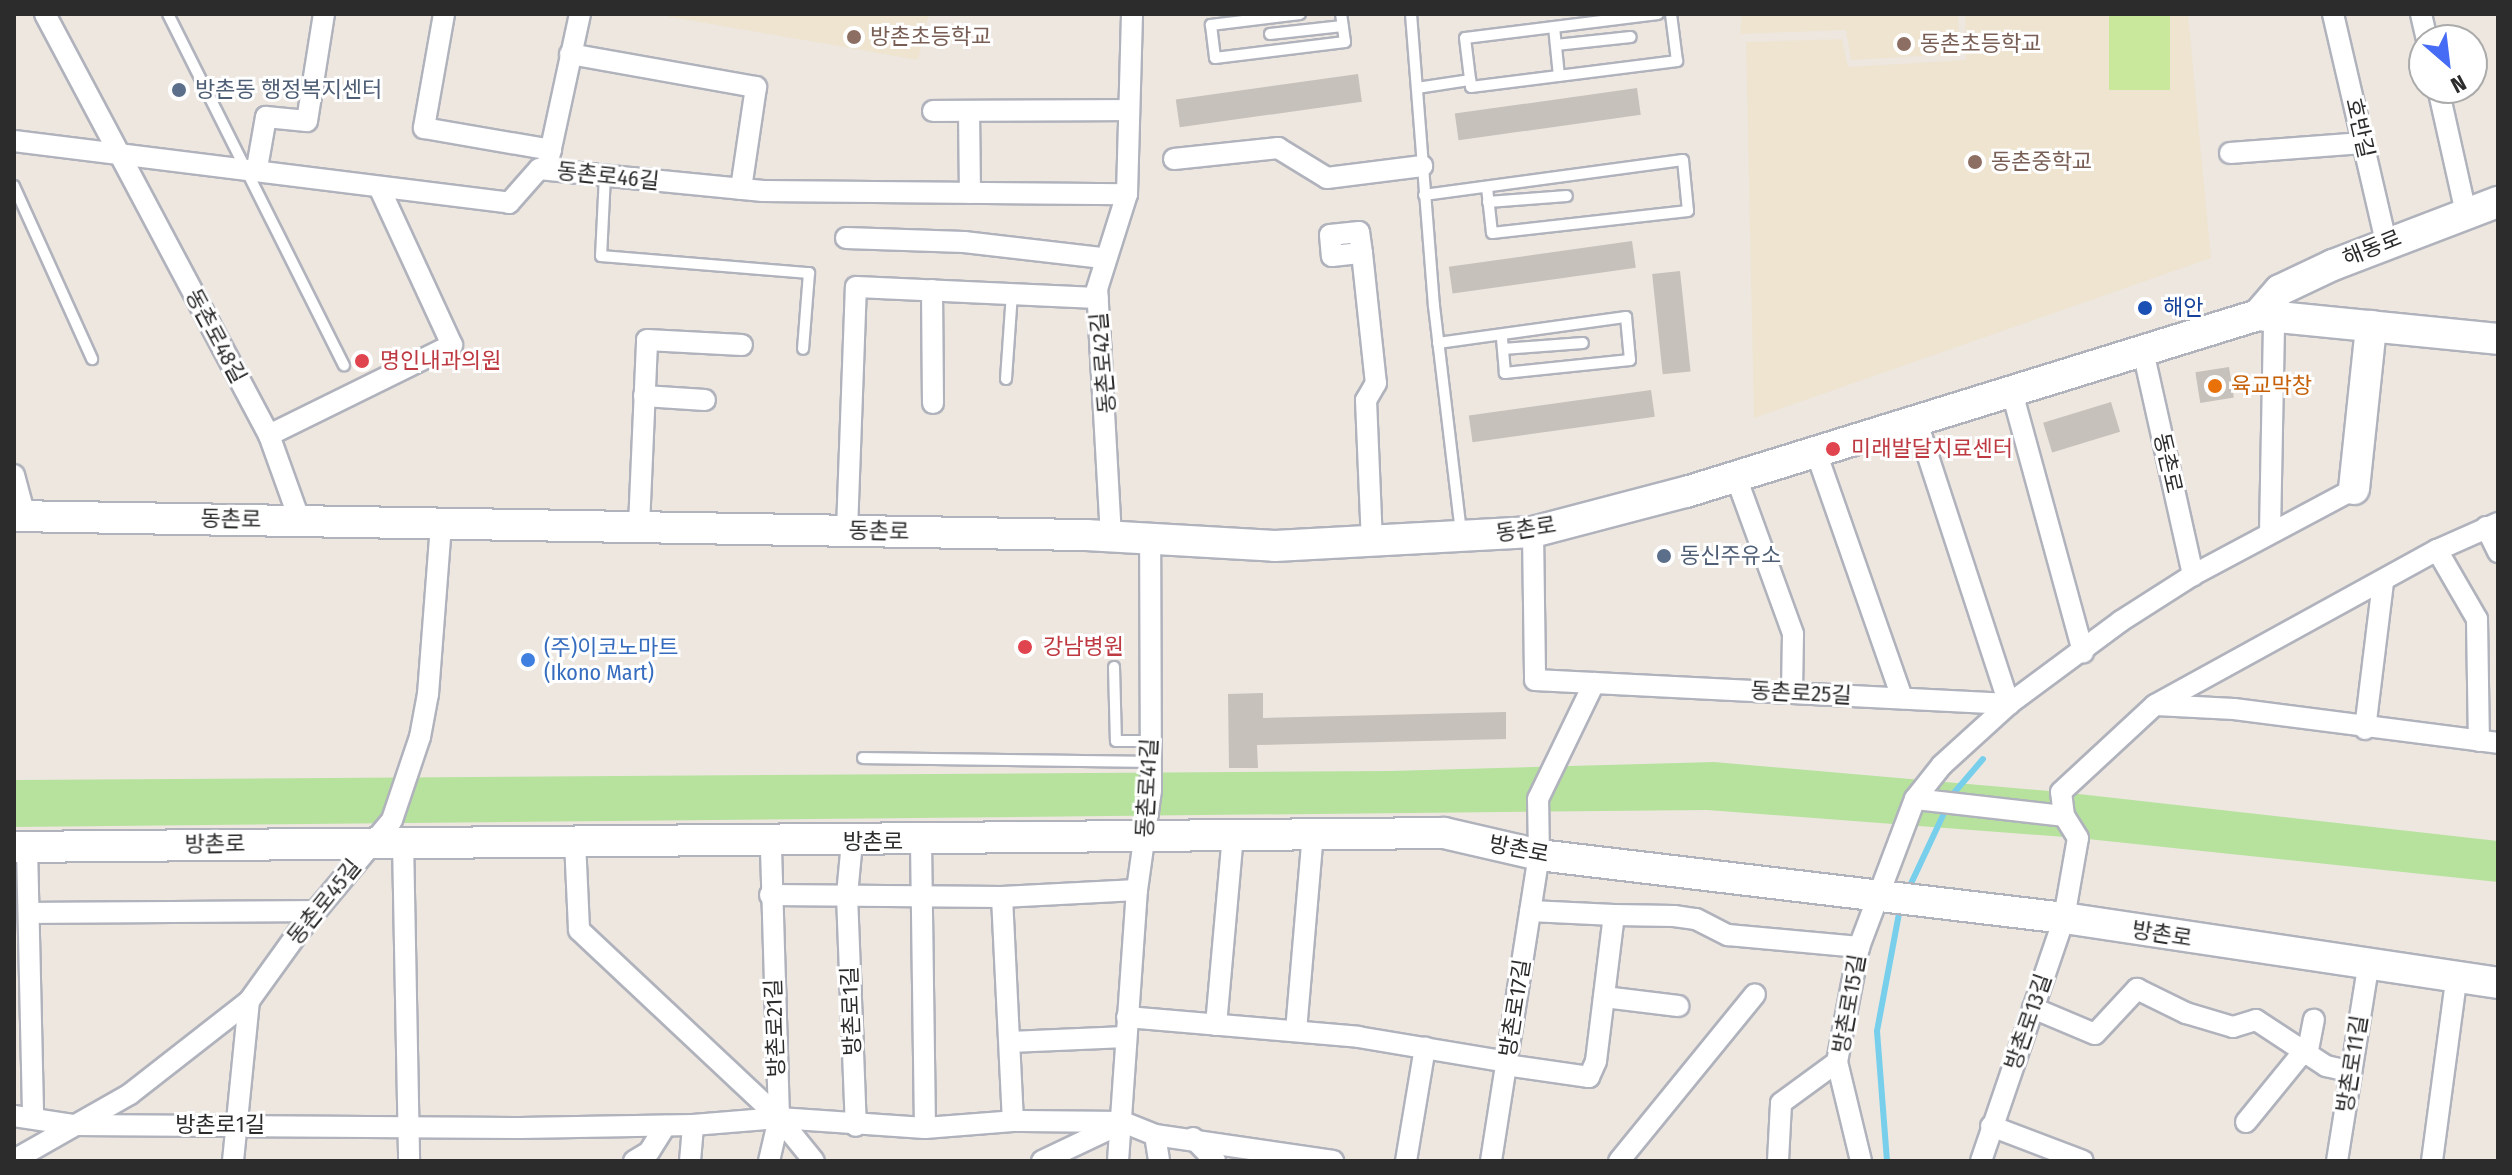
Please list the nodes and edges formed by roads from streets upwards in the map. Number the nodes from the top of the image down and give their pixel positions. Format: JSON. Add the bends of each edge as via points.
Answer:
{"nodes":[{"id":1,"x":45,"y":14,"type":"edge"},
{"id":2,"x":324,"y":14,"type":"edge"},
{"id":3,"x":444,"y":14,"type":"edge"},
{"id":4,"x":580,"y":14,"type":"edge"},
{"id":5,"x":1132,"y":14,"type":"edge"},
{"id":6,"x":2333,"y":14,"type":"edge"},
{"id":7,"x":570,"y":54,"type":"junction"},
{"id":8,"x":2442,"y":104,"type":"edge"},
{"id":9,"x":1129,"y":110,"type":"junction"},
{"id":10,"x":933,"y":111,"type":"dead end"},
{"id":11,"x":969,"y":111,"type":"junction"},
{"id":12,"x":14,"y":141,"type":"edge"},
{"id":13,"x":2363,"y":143,"type":"junction"},
{"id":14,"x":2230,"y":153,"type":"dead end"},
{"id":15,"x":119,"y":158,"type":"junction"},
{"id":16,"x":1174,"y":159,"type":"dead end"},
{"id":17,"x":549,"y":160,"type":"junction"},
{"id":18,"x":1422,"y":166,"type":"road end"},
{"id":19,"x":253,"y":168,"type":"junction"},
{"id":20,"x":380,"y":189,"type":"junction"},
{"id":21,"x":741,"y":189,"type":"junction"},
{"id":22,"x":970,"y":193,"type":"junction"},
{"id":23,"x":1127,"y":194,"type":"junction"},
{"id":24,"x":2498,"y":202,"type":"edge"},
{"id":25,"x":2466,"y":213,"type":"junction"},
{"id":26,"x":846,"y":238,"type":"dead end"},
{"id":27,"x":2386,"y":241,"type":"junction"},
{"id":28,"x":1362,"y":253,"type":"dead end"},
{"id":29,"x":1103,"y":258,"type":"junction"},
{"id":30,"x":932,"y":290,"type":"junction"},
{"id":31,"x":1098,"y":298,"type":"junction"},
{"id":32,"x":2266,"y":316,"type":"junction"},
{"id":33,"x":2371,"y":326,"type":"junction"},
{"id":34,"x":2498,"y":339,"type":"edge"},
{"id":35,"x":742,"y":345,"type":"dead end"},
{"id":36,"x":2143,"y":351,"type":"junction"},
{"id":37,"x":2012,"y":392,"type":"junction"},
{"id":38,"x":644,"y":396,"type":"junction"},
{"id":39,"x":705,"y":400,"type":"dead end"},
{"id":40,"x":933,"y":403,"type":"dead end"},
{"id":41,"x":1917,"y":422,"type":"junction"},
{"id":42,"x":269,"y":435,"type":"junction"},
{"id":43,"x":1816,"y":452,"type":"junction"},
{"id":44,"x":14,"y":475,"type":"edge"},
{"id":45,"x":1736,"y":477,"type":"junction"},
{"id":46,"x":2354,"y":489,"type":"joint"},
{"id":47,"x":20,"y":516,"type":"edge"},
{"id":48,"x":300,"y":521,"type":"junction"},
{"id":49,"x":441,"y":524,"type":"junction"},
{"id":50,"x":2492,"y":525,"type":"edge"},
{"id":51,"x":639,"y":526,"type":"junction"},
{"id":52,"x":847,"y":530,"type":"junction"},
{"id":53,"x":1533,"y":532,"type":"junction"},
{"id":54,"x":2270,"y":533,"type":"junction"},
{"id":55,"x":1111,"y":537,"type":"junction"},
{"id":56,"x":1150,"y":538,"type":"junction"},
{"id":57,"x":1372,"y":541,"type":"junction"},
{"id":58,"x":2437,"y":550,"type":"junction"},
{"id":59,"x":2498,"y":552,"type":"edge"},
{"id":60,"x":2193,"y":575,"type":"junction"},
{"id":61,"x":2383,"y":582,"type":"junction"},
{"id":62,"x":2083,"y":652,"type":"junction"},
{"id":63,"x":1594,"y":683,"type":"junction"},
{"id":64,"x":1792,"y":693,"type":"junction"},
{"id":65,"x":1902,"y":698,"type":"junction"},
{"id":66,"x":2009,"y":704,"type":"junction"},
{"id":67,"x":2155,"y":705,"type":"junction"},
{"id":68,"x":2365,"y":729,"type":"junction"},
{"id":69,"x":2488,"y":742,"type":"edge"},
{"id":70,"x":1915,"y":799,"type":"junction"},
{"id":71,"x":2058,"y":815,"type":"junction"},
{"id":72,"x":1147,"y":833,"type":"junction"},
{"id":73,"x":1233,"y":833,"type":"junction"},
{"id":74,"x":1313,"y":833,"type":"junction"},
{"id":75,"x":388,"y":841,"type":"junction"},
{"id":76,"x":575,"y":841,"type":"junction"},
{"id":77,"x":771,"y":841,"type":"junction"},
{"id":78,"x":852,"y":842,"type":"junction"},
{"id":79,"x":921,"y":842,"type":"junction"},
{"id":80,"x":20,"y":847,"type":"edge"},
{"id":81,"x":1539,"y":855,"type":"junction"},
{"id":82,"x":1137,"y":890,"type":"junction"},
{"id":83,"x":770,"y":895,"type":"junction"},
{"id":84,"x":847,"y":895,"type":"junction"},
{"id":85,"x":921,"y":896,"type":"junction"},
{"id":86,"x":1002,"y":897,"type":"junction"},
{"id":87,"x":1879,"y":897,"type":"junction"},
{"id":88,"x":315,"y":911,"type":"junction"},
{"id":89,"x":1530,"y":911,"type":"junction"},
{"id":90,"x":29,"y":913,"type":"junction"},
{"id":91,"x":1614,"y":915,"type":"junction"},
{"id":92,"x":2064,"y":918,"type":"junction"},
{"id":93,"x":1859,"y":947,"type":"junction"},
{"id":94,"x":2368,"y":967,"type":"junction"},
{"id":95,"x":2456,"y":981,"type":"junction"},
{"id":96,"x":2498,"y":983,"type":"edge"},
{"id":97,"x":1755,"y":994,"type":"dead end"},
{"id":98,"x":1604,"y":997,"type":"junction"},
{"id":99,"x":249,"y":1001,"type":"junction"},
{"id":100,"x":1678,"y":1006,"type":"dead end"},
{"id":101,"x":2033,"y":1008,"type":"junction"},
{"id":102,"x":32,"y":1015,"type":"joint"},
{"id":103,"x":2314,"y":1020,"type":"dead end"},
{"id":104,"x":1216,"y":1025,"type":"junction"},
{"id":105,"x":1126,"y":1027,"type":"junction"},
{"id":106,"x":1296,"y":1031,"type":"junction"},
{"id":107,"x":1010,"y":1042,"type":"junction"},
{"id":108,"x":1425,"y":1048,"type":"junction"},
{"id":109,"x":14,"y":1052,"type":"edge"},
{"id":110,"x":2305,"y":1054,"type":"junction"},
{"id":111,"x":1837,"y":1062,"type":"junction"},
{"id":112,"x":1506,"y":1064,"type":"junction"},
{"id":113,"x":33,"y":1066,"type":"junction"},
{"id":114,"x":2351,"y":1072,"type":"junction"},
{"id":115,"x":24,"y":1116,"type":"edge"},
{"id":116,"x":779,"y":1118,"type":"junction"},
{"id":117,"x":1013,"y":1121,"type":"junction"},
{"id":118,"x":1123,"y":1122,"type":"junction"},
{"id":119,"x":2246,"y":1122,"type":"dead end"},
{"id":120,"x":232,"y":1124,"type":"junction"},
{"id":121,"x":74,"y":1125,"type":"junction"},
{"id":122,"x":693,"y":1125,"type":"junction"},
{"id":123,"x":665,"y":1126,"type":"junction"},
{"id":124,"x":856,"y":1126,"type":"junction"},
{"id":125,"x":1991,"y":1126,"type":"junction"},
{"id":126,"x":408,"y":1127,"type":"junction"},
{"id":127,"x":925,"y":1128,"type":"junction"},
{"id":128,"x":1155,"y":1135,"type":"junction"},
{"id":129,"x":1193,"y":1138,"type":"junction"},
{"id":130,"x":14,"y":1160,"type":"edge"},
{"id":131,"x":233,"y":1161,"type":"edge"},
{"id":132,"x":409,"y":1161,"type":"edge"},
{"id":133,"x":634,"y":1161,"type":"edge"},
{"id":134,"x":690,"y":1161,"type":"edge"},
{"id":135,"x":769,"y":1161,"type":"edge"},
{"id":136,"x":814,"y":1161,"type":"edge"},
{"id":137,"x":1042,"y":1161,"type":"edge"},
{"id":138,"x":1118,"y":1161,"type":"edge"},
{"id":139,"x":1159,"y":1161,"type":"edge"},
{"id":140,"x":1215,"y":1161,"type":"edge"},
{"id":141,"x":1333,"y":1161,"type":"edge"},
{"id":142,"x":1406,"y":1161,"type":"edge"},
{"id":143,"x":1491,"y":1161,"type":"edge"},
{"id":144,"x":1619,"y":1161,"type":"edge"},
{"id":145,"x":1778,"y":1161,"type":"edge"},
{"id":146,"x":1861,"y":1161,"type":"edge"},
{"id":147,"x":1981,"y":1161,"type":"edge"},
{"id":148,"x":2083,"y":1161,"type":"edge"},
{"id":149,"x":2337,"y":1161,"type":"edge"},
{"id":150,"x":2432,"y":1161,"type":"edge"}],
"edges":[{"from":1,"to":15,"type":"street","name":"동촌로48길"},
{"from":2,"to":19,"type":"street","via":[[307,121],[266,117]]},
{"from":3,"to":17,"type":"street","via":[[424,128]]},
{"from":4,"to":7,"type":"street"},
{"from":5,"to":9,"type":"street","name":"동촌로42길"},
{"from":6,"to":13,"type":"street","name":"호반길"},
{"from":7,"to":17,"type":"street"},
{"from":7,"to":21,"type":"street","via":[[756,87]]},
{"from":8,"to":25,"type":"street"},
{"from":9,"to":11,"type":"street"},
{"from":9,"to":23,"type":"street","name":"동촌로42길"},
{"from":10,"to":11,"type":"street"},
{"from":11,"to":22,"type":"street"},
{"from":12,"to":15,"type":"street"},
{"from":13,"to":14,"type":"street"},
{"from":13,"to":27,"type":"street","name":"호반길"},
{"from":15,"to":19,"type":"street"},
{"from":15,"to":42,"type":"street","name":"동촌로48길"},
{"from":16,"to":18,"type":"street","via":[[1278,148],[1327,178]]},
{"from":17,"to":20,"type":"street","name":"동촌로46길","via":[[520,185],[509,203]]},
{"from":17,"to":21,"type":"street","name":"동촌로46길","via":[[605,175]]},
{"from":19,"to":20,"type":"street"},
{"from":20,"to":42,"type":"street","via":[[452,345]]},
{"from":21,"to":22,"type":"street","name":"동촌로46길"},
{"from":22,"to":23,"type":"street"},
{"from":23,"to":29,"type":"street","name":"동촌로42길"},
{"from":24,"to":25,"type":"street","name":"해동로"},
{"from":25,"to":27,"type":"street","name":"해동로"},
{"from":26,"to":29,"type":"street","via":[[964,242]]},
{"from":27,"to":32,"type":"street","name":"해동로","via":[[2280,290]]},
{"from":28,"to":57,"type":"street","via":[[1376,383],[1366,400]]},
{"from":29,"to":31,"type":"street","name":"동촌로42길"},
{"from":30,"to":31,"type":"street"},
{"from":30,"to":40,"type":"street"},
{"from":30,"to":52,"type":"street","via":[[856,287]]},
{"from":31,"to":55,"type":"street","name":"동촌로42길"},
{"from":32,"to":33,"type":"street","name":"동촌로"},
{"from":32,"to":36,"type":"street","name":"동촌로"},
{"from":32,"to":54,"type":"street"},
{"from":33,"to":34,"type":"street","name":"동촌로"},
{"from":33,"to":46,"type":"street"},
{"from":35,"to":38,"type":"street","via":[[647,340]]},
{"from":36,"to":37,"type":"street","name":"동촌로"},
{"from":36,"to":60,"type":"street","name":"동촌로"},
{"from":37,"to":41,"type":"street","name":"동촌로"},
{"from":37,"to":62,"type":"street"},
{"from":38,"to":39,"type":"street"},
{"from":38,"to":51,"type":"street"},
{"from":41,"to":43,"type":"street","name":"동촌로"},
{"from":41,"to":66,"type":"street"},
{"from":42,"to":48,"type":"street","name":"동촌로48길"},
{"from":43,"to":45,"type":"street","name":"동촌로"},
{"from":43,"to":65,"type":"street"},
{"from":44,"to":47,"type":"street"},
{"from":45,"to":53,"type":"street","name":"동촌로"},
{"from":45,"to":64,"type":"street","via":[[1793,634]]},
{"from":46,"to":54,"type":"street","name":"방촌로15길"},
{"from":47,"to":48,"type":"street","name":"동촌로"},
{"from":48,"to":49,"type":"street","name":"동촌로"},
{"from":49,"to":51,"type":"street","name":"동촌로"},
{"from":49,"to":75,"type":"street","name":"동촌로45길","via":[[439,592],[420,737]]},
{"from":50,"to":58,"type":"street"},
{"from":50,"to":59,"type":"street"},
{"from":51,"to":52,"type":"street","name":"동촌로"},
{"from":52,"to":55,"type":"street","name":"동촌로"},
{"from":53,"to":57,"type":"street","name":"동촌로"},
{"from":53,"to":63,"type":"street","name":"동촌로25길","via":[[1535,680]]},
{"from":54,"to":60,"type":"street","name":"방촌로15길"},
{"from":55,"to":56,"type":"street","name":"동촌로"},
{"from":56,"to":57,"type":"street","name":"동촌로","via":[[1275,546]]},
{"from":56,"to":72,"type":"street","name":"동촌로41길"},
{"from":58,"to":61,"type":"street"},
{"from":58,"to":69,"type":"street","via":[[2477,619]]},
{"from":60,"to":62,"type":"street","name":"방촌로15길"},
{"from":61,"to":67,"type":"street"},
{"from":61,"to":68,"type":"street"},
{"from":62,"to":66,"type":"street","name":"방촌로15길"},
{"from":63,"to":64,"type":"street","name":"동촌로25길"},
{"from":63,"to":81,"type":"street","via":[[1538,799]]},
{"from":64,"to":65,"type":"street","name":"동촌로25길"},
{"from":65,"to":66,"type":"street","name":"동촌로25길"},
{"from":66,"to":70,"type":"street","name":"방촌로15길","via":[[1942,765]]},
{"from":67,"to":68,"type":"street","via":[[2234,709]]},
{"from":67,"to":71,"type":"street","via":[[2061,792]]},
{"from":68,"to":69,"type":"street"},
{"from":70,"to":71,"type":"street"},
{"from":70,"to":87,"type":"street","name":"방촌로15길"},
{"from":71,"to":92,"type":"street","name":"방촌로13길","via":[[2078,838]]},
{"from":72,"to":73,"type":"street","name":"방촌로"},
{"from":72,"to":79,"type":"street","name":"방촌로"},
{"from":72,"to":82,"type":"street","name":"동촌로41길"},
{"from":73,"to":74,"type":"street","name":"방촌로"},
{"from":73,"to":104,"type":"street"},
{"from":74,"to":81,"type":"street","name":"방촌로","via":[[1444,833]]},
{"from":74,"to":106,"type":"street"},
{"from":75,"to":76,"type":"street","name":"방촌로"},
{"from":75,"to":80,"type":"street","name":"방촌로"},
{"from":75,"to":88,"type":"street","name":"동촌로45길"},
{"from":75,"to":126,"type":"street"},
{"from":76,"to":77,"type":"street","name":"방촌로"},
{"from":76,"to":116,"type":"street","via":[[579,930]]},
{"from":77,"to":78,"type":"street","name":"방촌로"},
{"from":77,"to":83,"type":"street","name":"방촌로21길"},
{"from":78,"to":79,"type":"street","name":"방촌로"},
{"from":78,"to":84,"type":"street","name":"방촌로1길"},
{"from":79,"to":85,"type":"street"},
{"from":80,"to":90,"type":"street","name":"방촌로"},
{"from":81,"to":87,"type":"street","name":"방촌로"},
{"from":81,"to":89,"type":"street","name":"방촌로17길"},
{"from":82,"to":86,"type":"street"},
{"from":82,"to":105,"type":"street","name":"동촌로41길"},
{"from":83,"to":84,"type":"street"},
{"from":83,"to":116,"type":"street","name":"방촌로21길"},
{"from":84,"to":85,"type":"street"},
{"from":84,"to":124,"type":"street","name":"방촌로1길"},
{"from":85,"to":86,"type":"street"},
{"from":85,"to":127,"type":"street"},
{"from":86,"to":107,"type":"street"},
{"from":87,"to":92,"type":"street","name":"방촌로"},
{"from":87,"to":93,"type":"street","name":"방촌로15길"},
{"from":88,"to":90,"type":"street"},
{"from":88,"to":99,"type":"street","name":"동촌로45길"},
{"from":89,"to":91,"type":"street"},
{"from":89,"to":112,"type":"street","name":"방촌로17길"},
{"from":90,"to":102,"type":"street","name":"방촌로"},
{"from":91,"to":93,"type":"street","via":[[1674,916],[1696,919],[1728,935]]},
{"from":91,"to":98,"type":"street"},
{"from":92,"to":94,"type":"street","name":"방촌로"},
{"from":92,"to":101,"type":"street","name":"방촌로13길"},
{"from":93,"to":111,"type":"street","name":"방촌로15길"},
{"from":94,"to":95,"type":"street","name":"방촌로"},
{"from":94,"to":114,"type":"street","name":"방촌로11길"},
{"from":95,"to":96,"type":"street","name":"방촌로"},
{"from":95,"to":150,"type":"street"},
{"from":97,"to":144,"type":"street"},
{"from":98,"to":100,"type":"street"},
{"from":98,"to":112,"type":"street","via":[[1589,1077]]},
{"from":99,"to":120,"type":"street"},
{"from":99,"to":121,"type":"street","name":"동촌로45길","via":[[130,1094]]},
{"from":101,"to":110,"type":"street","via":[[2095,1034],[2137,989],[2186,1013],[2233,1027],[2256,1020]]},
{"from":101,"to":125,"type":"street","name":"방촌로13길"},
{"from":102,"to":113,"type":"street","name":"방촌로1길"},
{"from":103,"to":110,"type":"street"},
{"from":104,"to":105,"type":"street"},
{"from":104,"to":106,"type":"street"},
{"from":105,"to":107,"type":"street"},
{"from":105,"to":118,"type":"street","name":"동촌로41길"},
{"from":106,"to":108,"type":"street"},
{"from":107,"to":117,"type":"street"},
{"from":108,"to":112,"type":"street"},
{"from":108,"to":142,"type":"street"},
{"from":109,"to":113,"type":"street"},
{"from":110,"to":114,"type":"street"},
{"from":110,"to":119,"type":"street"},
{"from":111,"to":145,"type":"street","via":[[1781,1103]]},
{"from":111,"to":146,"type":"street","name":"방촌로15길"},
{"from":112,"to":143,"type":"street","name":"방촌로17길"},
{"from":113,"to":115,"type":"street","name":"방촌로1길"},
{"from":114,"to":149,"type":"street","name":"방촌로11길"},
{"from":115,"to":121,"type":"street","name":"방촌로1길"},
{"from":116,"to":122,"type":"street","name":"방촌로1길"},
{"from":116,"to":124,"type":"street","name":"방촌로1길"},
{"from":116,"to":135,"type":"street","name":"방촌로21길"},
{"from":116,"to":136,"type":"street"},
{"from":117,"to":118,"type":"street","name":"방촌로1길"},
{"from":117,"to":127,"type":"street","name":"방촌로1길"},
{"from":118,"to":128,"type":"street","name":"방촌로1길"},
{"from":118,"to":137,"type":"street"},
{"from":118,"to":138,"type":"street","name":"동촌로41길"},
{"from":120,"to":121,"type":"street","name":"방촌로1길"},
{"from":120,"to":126,"type":"street","name":"방촌로1길"},
{"from":120,"to":131,"type":"street"},
{"from":121,"to":130,"type":"street","name":"동촌로45길"},
{"from":122,"to":123,"type":"street","name":"방촌로1길"},
{"from":122,"to":134,"type":"street"},
{"from":123,"to":126,"type":"street","name":"방촌로1길"},
{"from":123,"to":133,"type":"street","via":[[649,1152]]},
{"from":124,"to":127,"type":"street","name":"방촌로1길"},
{"from":125,"to":147,"type":"street","name":"방촌로13길"},
{"from":125,"to":148,"type":"street"},
{"from":126,"to":132,"type":"street"},
{"from":128,"to":129,"type":"street","name":"방촌로1길"},
{"from":128,"to":139,"type":"street"},
{"from":129,"to":140,"type":"street"},
{"from":129,"to":141,"type":"street","name":"방촌로1길"}]}
